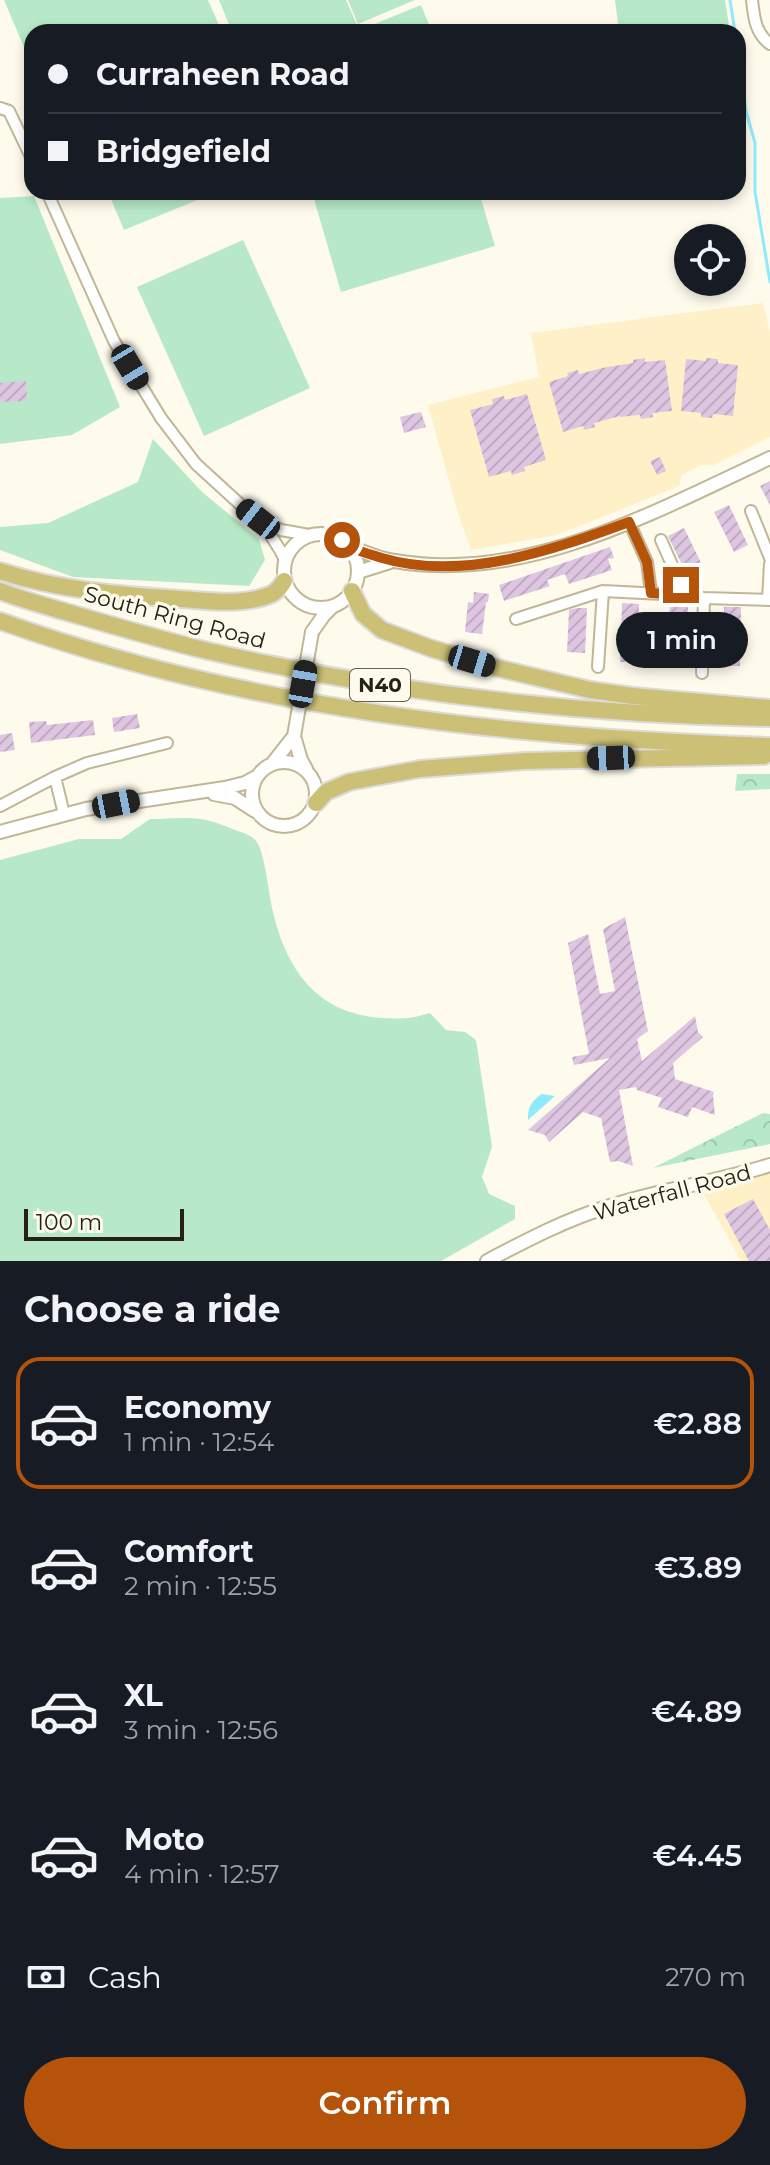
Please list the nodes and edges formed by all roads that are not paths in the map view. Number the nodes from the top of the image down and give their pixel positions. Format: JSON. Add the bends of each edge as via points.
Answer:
{"nodes":[{"id":1,"x":752,"y":0,"type":"edge"},
{"id":2,"x":770,"y":44,"type":"edge"},
{"id":3,"x":0,"y":108,"type":"edge"},
{"id":4,"x":24,"y":142,"type":"edge"},
{"id":5,"x":51,"y":200,"type":"edge"},
{"id":6,"x":770,"y":458,"type":"edge"},
{"id":7,"x":751,"y":511,"type":"dead end"},
{"id":8,"x":258,"y":519,"type":"junction"},
{"id":9,"x":629,"y":522,"type":"junction"},
{"id":10,"x":309,"y":535,"type":"junction"},
{"id":11,"x":661,"y":540,"type":"dead end"},
{"id":12,"x":349,"y":546,"type":"junction"},
{"id":13,"x":770,"y":558,"type":"edge"},
{"id":14,"x":285,"y":560,"type":"junction"},
{"id":15,"x":393,"y":561,"type":"junction"},
{"id":16,"x":770,"y":564,"type":"edge"},
{"id":17,"x":0,"y":571,"type":"edge"},
{"id":18,"x":358,"y":572,"type":"junction"},
{"id":19,"x":770,"y":574,"type":"edge"},
{"id":20,"x":284,"y":581,"type":"junction"},
{"id":21,"x":0,"y":591,"type":"edge"},
{"id":22,"x":352,"y":591,"type":"junction"},
{"id":23,"x":603,"y":591,"type":"junction"},
{"id":24,"x":651,"y":593,"type":"junction"},
{"id":25,"x":682,"y":595,"type":"junction"},
{"id":26,"x":704,"y":598,"type":"junction"},
{"id":27,"x":769,"y":600,"type":"edge"},
{"id":28,"x":301,"y":603,"type":"junction"},
{"id":29,"x":335,"y":605,"type":"junction"},
{"id":30,"x":516,"y":619,"type":"dead end"},
{"id":31,"x":0,"y":621,"type":"edge"},
{"id":32,"x":312,"y":632,"type":"junction"},
{"id":33,"x":598,"y":667,"type":"dead end"},
{"id":34,"x":702,"y":673,"type":"dead end"},
{"id":35,"x":770,"y":708,"type":"edge"},
{"id":36,"x":770,"y":718,"type":"edge"},
{"id":37,"x":294,"y":736,"type":"junction"},
{"id":38,"x":167,"y":743,"type":"dead end"},
{"id":39,"x":770,"y":746,"type":"edge"},
{"id":40,"x":770,"y":755,"type":"edge"},
{"id":41,"x":272,"y":764,"type":"junction"},
{"id":42,"x":306,"y":769,"type":"junction"},
{"id":43,"x":55,"y":777,"type":"junction"},
{"id":44,"x":256,"y":777,"type":"junction"},
{"id":45,"x":200,"y":793,"type":"junction"},
{"id":46,"x":316,"y":803,"type":"junction"},
{"id":47,"x":0,"y":806,"type":"edge"},
{"id":48,"x":258,"y":813,"type":"junction"},
{"id":49,"x":64,"y":814,"type":"junction"},
{"id":50,"x":0,"y":832,"type":"edge"},
{"id":51,"x":770,"y":1165,"type":"edge"},
{"id":52,"x":487,"y":1261,"type":"edge"}],
"edges":[{"from":1,"to":2,"type":"street","via":[[755,25]]},
{"from":3,"to":4,"type":"street","via":[[9,111]]},
{"from":5,"to":8,"type":"street","via":[[114,341],[161,418],[215,484]]},
{"from":6,"to":9,"type":"street"},
{"from":7,"to":13,"type":"street"},
{"from":8,"to":10,"type":"street"},
{"from":8,"to":14,"type":"street"},
{"from":9,"to":15,"type":"street","via":[[508,560],[434,565]]},
{"from":9,"to":24,"type":"street","via":[[647,562]]},
{"from":10,"to":12,"type":"street","via":[[326,534]]},
{"from":10,"to":14,"type":"street","via":[[290,549]]},
{"from":11,"to":25,"type":"street"},
{"from":12,"to":15,"type":"street"},
{"from":12,"to":18,"type":"street"},
{"from":14,"to":20,"type":"street"},
{"from":15,"to":18,"type":"street"},
{"from":16,"to":19,"type":"street"},
{"from":17,"to":20,"type":"highway","via":[[89,591],[201,601],[257,599],[275,592]]},
{"from":18,"to":22,"type":"street"},
{"from":19,"to":27,"type":"street"},
{"from":20,"to":28,"type":"street"},
{"from":21,"to":36,"type":"highway","name":"South Ring Road","number":"N40","via":[[150,637],[379,685],[597,710]]},
{"from":22,"to":29,"type":"street"},
{"from":22,"to":35,"type":"highway","via":[[363,614],[382,630],[546,682]]},
{"from":23,"to":24,"type":"street"},
{"from":23,"to":30,"type":"street"},
{"from":23,"to":33,"type":"street"},
{"from":24,"to":25,"type":"street"},
{"from":25,"to":26,"type":"street"},
{"from":26,"to":27,"type":"street"},
{"from":26,"to":34,"type":"street"},
{"from":28,"to":29,"type":"street"},
{"from":28,"to":32,"type":"street"},
{"from":29,"to":32,"type":"street"},
{"from":31,"to":39,"type":"highway","number":"N40","via":[[197,678],[313,702],[565,735]]},
{"from":32,"to":37,"type":"street","bridge":true},
{"from":37,"to":41,"type":"street"},
{"from":37,"to":42,"type":"street"},
{"from":38,"to":43,"type":"street","via":[[87,763]]},
{"from":40,"to":46,"type":"highway","via":[[432,767],[349,782]]},
{"from":41,"to":42,"type":"street","via":[[290,762]]},
{"from":41,"to":44,"type":"street"},
{"from":42,"to":46,"type":"street","via":[[315,785]]},
{"from":43,"to":47,"type":"street"},
{"from":43,"to":49,"type":"street"},
{"from":44,"to":45,"type":"street"},
{"from":44,"to":48,"type":"street","via":[[251,795]]},
{"from":45,"to":48,"type":"street","via":[[235,798]]},
{"from":45,"to":49,"type":"street"},
{"from":46,"to":48,"type":"street","via":[[307,817],[290,826],[270,823]]},
{"from":49,"to":50,"type":"street"},
{"from":51,"to":52,"type":"street","name":"Waterfall Road","via":[[595,1210]]}]}
